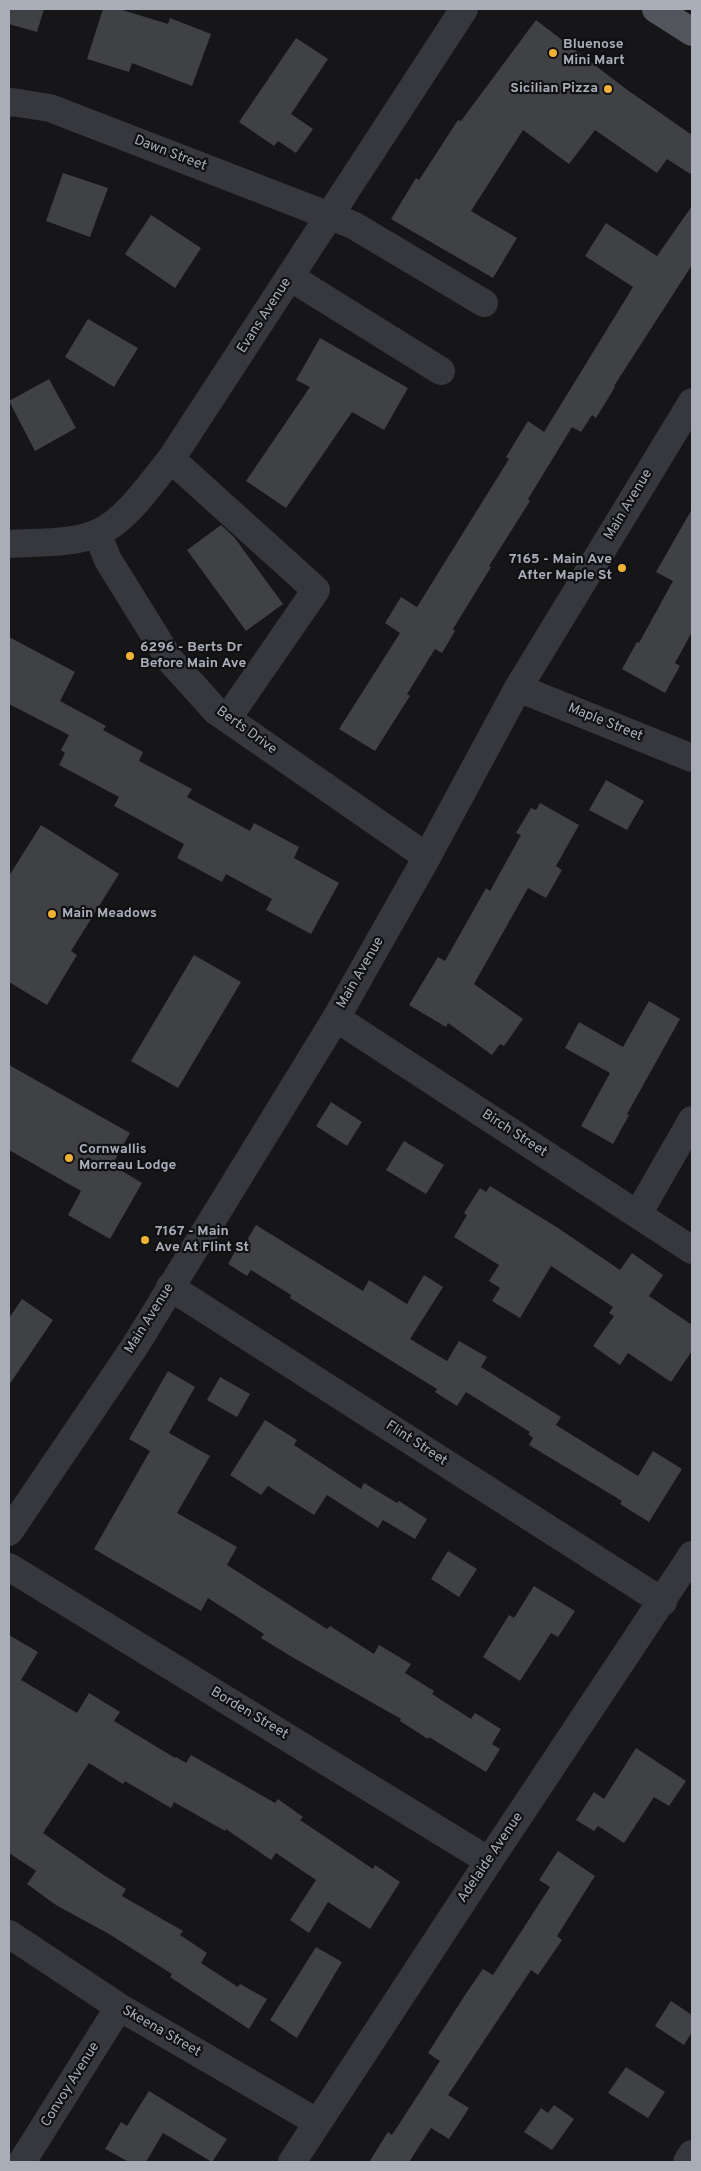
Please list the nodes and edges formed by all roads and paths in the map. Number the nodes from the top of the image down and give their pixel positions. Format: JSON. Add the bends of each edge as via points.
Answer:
{"nodes":[{"id":1,"x":464,"y":9,"type":"edge"},
{"id":2,"x":656,"y":9,"type":"edge"},
{"id":3,"x":692,"y":32,"type":"edge"},
{"id":4,"x":9,"y":103,"type":"edge"},
{"id":5,"x":329,"y":217,"type":"junction"},
{"id":6,"x":290,"y":277,"type":"junction"},
{"id":7,"x":484,"y":303,"type":"dead end"},
{"id":8,"x":441,"y":372,"type":"dead end"},
{"id":9,"x":692,"y":402,"type":"edge"},
{"id":10,"x":171,"y":459,"type":"junction"},
{"id":11,"x":97,"y":533,"type":"junction"},
{"id":12,"x":9,"y":544,"type":"edge"},
{"id":13,"x":518,"y":688,"type":"junction"},
{"id":14,"x":227,"y":719,"type":"junction"},
{"id":15,"x":692,"y":758,"type":"edge"},
{"id":16,"x":427,"y":858,"type":"junction"},
{"id":17,"x":336,"y":1018,"type":"junction"},
{"id":18,"x":692,"y":1120,"type":"edge"},
{"id":19,"x":638,"y":1214,"type":"junction"},
{"id":20,"x":692,"y":1250,"type":"edge"},
{"id":21,"x":170,"y":1287,"type":"junction"},
{"id":22,"x":9,"y":1532,"type":"edge"},
{"id":23,"x":692,"y":1555,"type":"edge"},
{"id":24,"x":9,"y":1567,"type":"edge"},
{"id":25,"x":663,"y":1602,"type":"junction"},
{"id":26,"x":488,"y":1861,"type":"junction"},
{"id":27,"x":9,"y":1934,"type":"edge"},
{"id":28,"x":119,"y":2008,"type":"junction"},
{"id":29,"x":317,"y":2122,"type":"junction"},
{"id":30,"x":692,"y":2154,"type":"edge"},
{"id":31,"x":22,"y":2162,"type":"edge"},
{"id":32,"x":292,"y":2162,"type":"edge"},
{"id":33,"x":687,"y":2162,"type":"edge"}],
"edges":[{"from":1,"to":5,"type":"street","name":"Evans Avenue"},
{"from":2,"to":3,"type":"main road"},
{"from":4,"to":5,"type":"street","name":"Dawn Street","via":[[50,108]]},
{"from":5,"to":6,"type":"street","name":"Evans Avenue"},
{"from":5,"to":7,"type":"street","name":"Dawn Street","via":[[352,225]]},
{"from":6,"to":8,"type":"street"},
{"from":6,"to":10,"type":"street","name":"Evans Avenue"},
{"from":9,"to":13,"type":"street","name":"Main Avenue"},
{"from":10,"to":11,"type":"street","name":"Evans Avenue","via":[[123,515]]},
{"from":10,"to":14,"type":"street","via":[[316,590]]},
{"from":11,"to":12,"type":"street","name":"Evans Avenue","via":[[73,539]]},
{"from":11,"to":14,"type":"street","name":"Berts Drive","via":[[108,560],[170,660]]},
{"from":13,"to":15,"type":"street","name":"Maple Street"},
{"from":13,"to":16,"type":"street","name":"Main Avenue"},
{"from":14,"to":16,"type":"street","name":"Berts Drive"},
{"from":16,"to":17,"type":"street","name":"Main Avenue"},
{"from":17,"to":19,"type":"street","name":"Birch Street"},
{"from":17,"to":21,"type":"street","name":"Main Avenue"},
{"from":18,"to":19,"type":"street"},
{"from":19,"to":20,"type":"street","name":"Birch Street"},
{"from":21,"to":22,"type":"street","name":"Main Avenue","via":[[135,1346]]},
{"from":21,"to":25,"type":"street","name":"Flint Street"},
{"from":23,"to":25,"type":"street","name":"Adelaide Avenue"},
{"from":24,"to":26,"type":"street","name":"Borden Street"},
{"from":25,"to":26,"type":"street","name":"Adelaide Avenue"},
{"from":26,"to":29,"type":"street","name":"Adelaide Avenue"},
{"from":27,"to":28,"type":"street","name":"Skeena Street"},
{"from":28,"to":29,"type":"street","name":"Skeena Street"},
{"from":28,"to":31,"type":"street","name":"Convoy Avenue"},
{"from":29,"to":32,"type":"street","name":"Adelaide Avenue"},
{"from":30,"to":33,"type":"street"}]}
